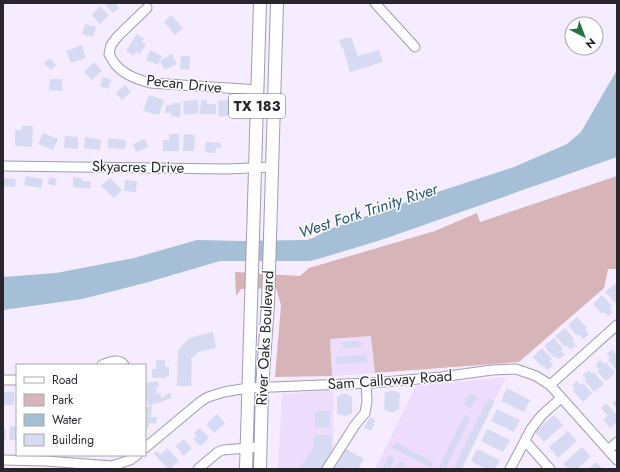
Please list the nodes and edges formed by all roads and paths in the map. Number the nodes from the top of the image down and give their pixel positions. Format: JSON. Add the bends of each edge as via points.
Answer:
{"nodes":[{"id":1,"x":260,"y":3,"type":"edge"},
{"id":2,"x":277,"y":3,"type":"edge"},
{"id":3,"x":375,"y":3,"type":"edge"},
{"id":4,"x":147,"y":8,"type":"dead end"},
{"id":5,"x":415,"y":47,"type":"dead end"},
{"id":6,"x":258,"y":90,"type":"junction"},
{"id":7,"x":3,"y":166,"type":"edge"},
{"id":8,"x":256,"y":167,"type":"junction"},
{"id":9,"x":272,"y":167,"type":"junction"},
{"id":10,"x":617,"y":325,"type":"edge"},
{"id":11,"x":104,"y":364,"type":"edge"},
{"id":12,"x":124,"y":364,"type":"edge"},
{"id":13,"x":3,"y":380,"type":"edge"},
{"id":14,"x":16,"y":380,"type":"edge"},
{"id":15,"x":366,"y":383,"type":"junction"},
{"id":16,"x":550,"y":385,"type":"junction"},
{"id":17,"x":248,"y":388,"type":"junction"},
{"id":18,"x":262,"y":388,"type":"junction"},
{"id":19,"x":561,"y":398,"type":"junction"},
{"id":20,"x":525,"y":441,"type":"junction"},
{"id":21,"x":617,"y":442,"type":"edge"},
{"id":22,"x":146,"y":447,"type":"edge"},
{"id":23,"x":247,"y":447,"type":"junction"},
{"id":24,"x":260,"y":447,"type":"junction"},
{"id":25,"x":608,"y":450,"type":"junction"},
{"id":26,"x":132,"y":456,"type":"edge"},
{"id":27,"x":3,"y":460,"type":"edge"},
{"id":28,"x":25,"y":460,"type":"junction"},
{"id":29,"x":617,"y":460,"type":"edge"},
{"id":30,"x":19,"y":469,"type":"edge"},
{"id":31,"x":198,"y":469,"type":"edge"},
{"id":32,"x":246,"y":469,"type":"edge"},
{"id":33,"x":260,"y":469,"type":"edge"},
{"id":34,"x":327,"y":469,"type":"edge"},
{"id":35,"x":510,"y":469,"type":"edge"},
{"id":36,"x":550,"y":469,"type":"edge"}],
"edges":[{"from":1,"to":6,"type":"main road","number":"TX 183"},
{"from":2,"to":9,"type":"main road","number":"TX 183"},
{"from":3,"to":5,"type":"street"},
{"from":4,"to":6,"type":"street","name":"Pecan Drive","via":[[111,45],[109,54],[116,65],[127,74],[150,83]]},
{"from":6,"to":8,"type":"main road","number":"TX 183"},
{"from":7,"to":8,"type":"street","name":"Skyacres Drive","via":[[227,169]]},
{"from":8,"to":9,"type":"street","name":"Skyacres Drive"},
{"from":8,"to":17,"type":"main road","name":"River Oaks Boulevard","number":"TX 183"},
{"from":9,"to":18,"type":"main road","name":"River Oaks Boulevard","number":"TX 183","via":[[268,304]]},
{"from":10,"to":16,"type":"street"},
{"from":11,"to":12,"type":"street","via":[[119,361]]},
{"from":13,"to":14,"type":"street"},
{"from":15,"to":16,"type":"street","name":"Sam Calloway Road","via":[[516,369],[536,376]]},
{"from":15,"to":18,"type":"street","name":"Sam Calloway Road"},
{"from":15,"to":34,"type":"street","via":[[365,413],[354,425]]},
{"from":16,"to":19,"type":"street","name":"Sam Calloway Road"},
{"from":17,"to":18,"type":"street","name":"Sam Calloway Road"},
{"from":17,"to":22,"type":"street","name":"Sam Calloway Road","via":[[208,397]]},
{"from":17,"to":23,"type":"main road","name":"River Oaks Boulevard","number":"TX 183"},
{"from":18,"to":24,"type":"main road","name":"River Oaks Boulevard","number":"TX 183"},
{"from":19,"to":20,"type":"street","via":[[542,415]]},
{"from":19,"to":25,"type":"street","name":"Sam Calloway Road"},
{"from":20,"to":35,"type":"street"},
{"from":20,"to":36,"type":"street"},
{"from":21,"to":25,"type":"street"},
{"from":23,"to":24,"type":"street"},
{"from":23,"to":31,"type":"street","via":[[218,452]]},
{"from":23,"to":32,"type":"main road","name":"River Oaks Boulevard","number":"TX 183"},
{"from":24,"to":33,"type":"main road","name":"River Oaks Boulevard","number":"TX 183"},
{"from":25,"to":29,"type":"street","name":"Sam Calloway Road"},
{"from":26,"to":28,"type":"street","via":[[112,466]]},
{"from":27,"to":28,"type":"street"},
{"from":28,"to":30,"type":"street"}]}
